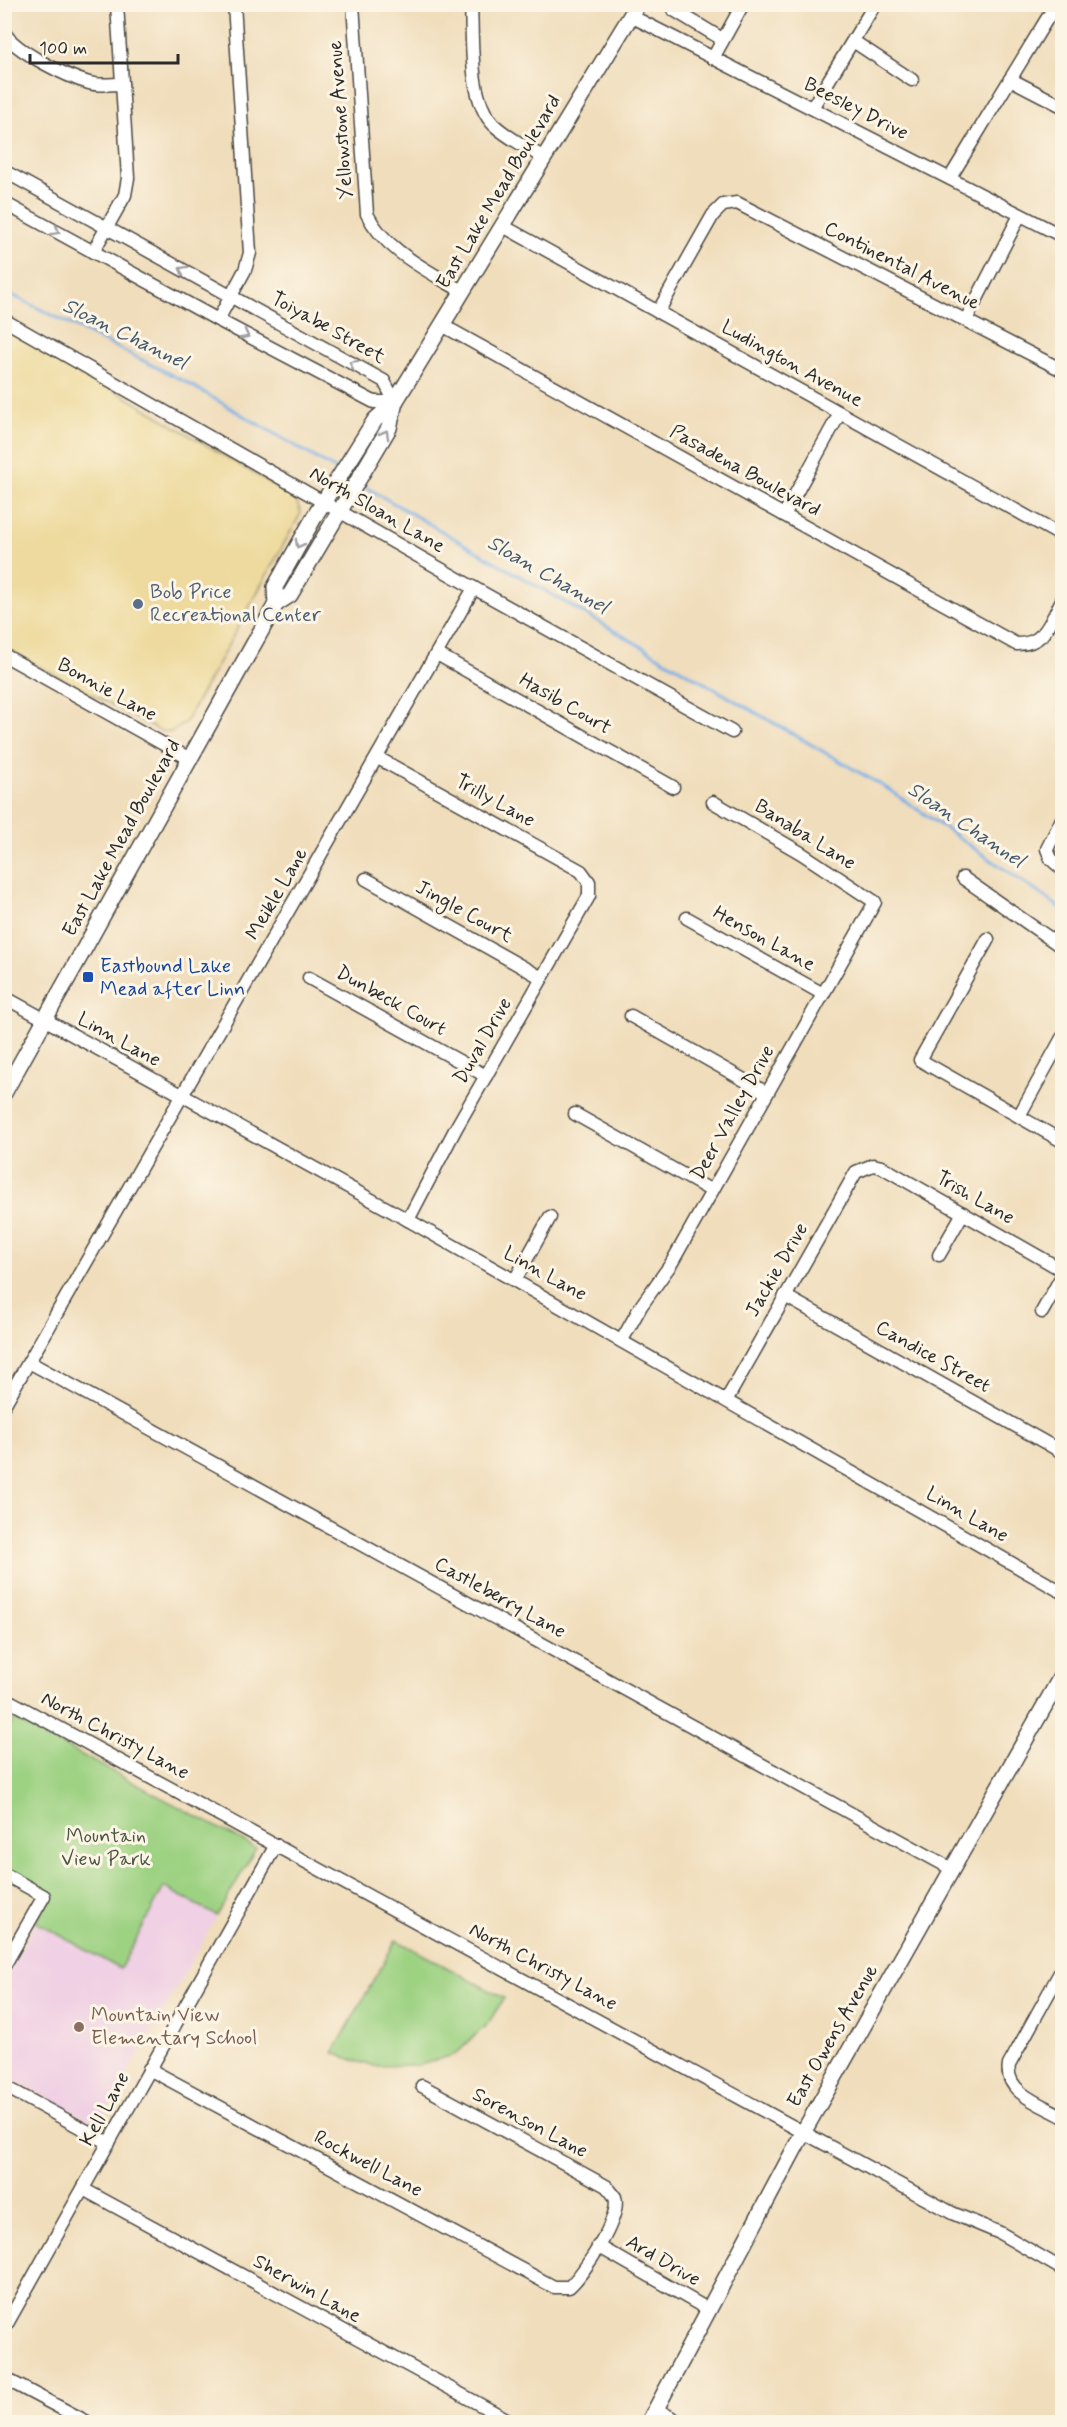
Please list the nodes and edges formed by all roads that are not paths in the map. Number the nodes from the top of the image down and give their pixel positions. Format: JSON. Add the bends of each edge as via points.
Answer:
{"nodes":[{"id":1,"x":117,"y":4,"type":"edge"},
{"id":2,"x":234,"y":4,"type":"edge"},
{"id":3,"x":353,"y":4,"type":"edge"},
{"id":4,"x":471,"y":4,"type":"edge"},
{"id":5,"x":743,"y":4,"type":"edge"},
{"id":6,"x":875,"y":4,"type":"edge"},
{"id":7,"x":1056,"y":4,"type":"edge"},
{"id":8,"x":635,"y":10,"type":"edge"},
{"id":9,"x":674,"y":10,"type":"dead end"},
{"id":10,"x":4,"y":32,"type":"edge"},
{"id":11,"x":722,"y":39,"type":"junction"},
{"id":12,"x":853,"y":41,"type":"junction"},
{"id":13,"x":713,"y":58,"type":"junction"},
{"id":14,"x":1010,"y":79,"type":"junction"},
{"id":15,"x":912,"y":80,"type":"dead end"},
{"id":16,"x":122,"y":84,"type":"junction"},
{"id":17,"x":1062,"y":106,"type":"edge"},
{"id":18,"x":812,"y":108,"type":"junction"},
{"id":19,"x":544,"y":158,"type":"junction"},
{"id":20,"x":4,"y":171,"type":"edge"},
{"id":21,"x":950,"y":178,"type":"junction"},
{"id":22,"x":4,"y":203,"type":"edge"},
{"id":23,"x":1020,"y":215,"type":"junction"},
{"id":24,"x":503,"y":226,"type":"junction"},
{"id":25,"x":107,"y":227,"type":"junction"},
{"id":26,"x":1062,"y":236,"type":"edge"},
{"id":27,"x":93,"y":252,"type":"junction"},
{"id":28,"x":463,"y":292,"type":"junction"},
{"id":29,"x":231,"y":297,"type":"junction"},
{"id":30,"x":658,"y":312,"type":"junction"},
{"id":31,"x":4,"y":320,"type":"edge"},
{"id":32,"x":218,"y":320,"type":"junction"},
{"id":33,"x":966,"y":320,"type":"junction"},
{"id":34,"x":442,"y":326,"type":"junction"},
{"id":35,"x":1062,"y":370,"type":"edge"},
{"id":36,"x":395,"y":402,"type":"junction"},
{"id":37,"x":840,"y":413,"type":"junction"},
{"id":38,"x":323,"y":502,"type":"junction"},
{"id":39,"x":339,"y":511,"type":"junction"},
{"id":40,"x":784,"y":515,"type":"junction"},
{"id":41,"x":1062,"y":536,"type":"edge"},
{"id":42,"x":474,"y":588,"type":"junction"},
{"id":43,"x":1062,"y":600,"type":"edge"},
{"id":44,"x":276,"y":604,"type":"junction"},
{"id":45,"x":437,"y":654,"type":"junction"},
{"id":46,"x":4,"y":655,"type":"edge"},
{"id":47,"x":732,"y":732,"type":"dead end"},
{"id":48,"x":378,"y":758,"type":"junction"},
{"id":49,"x":190,"y":759,"type":"junction"},
{"id":50,"x":673,"y":787,"type":"dead end"},
{"id":51,"x":713,"y":802,"type":"dead end"},
{"id":52,"x":1062,"y":819,"type":"edge"},
{"id":53,"x":1062,"y":869,"type":"edge"},
{"id":54,"x":963,"y":878,"type":"dead end"},
{"id":55,"x":366,"y":879,"type":"dead end"},
{"id":56,"x":588,"y":882,"type":"joint"},
{"id":57,"x":875,"y":902,"type":"joint"},
{"id":58,"x":687,"y":918,"type":"dead end"},
{"id":59,"x":988,"y":939,"type":"dead end"},
{"id":60,"x":1062,"y":947,"type":"edge"},
{"id":61,"x":309,"y":978,"type":"dead end"},
{"id":62,"x":542,"y":978,"type":"junction"},
{"id":63,"x":823,"y":994,"type":"junction"},
{"id":64,"x":4,"y":997,"type":"edge"},
{"id":65,"x":631,"y":1016,"type":"dead end"},
{"id":66,"x":45,"y":1020,"type":"junction"},
{"id":67,"x":1062,"y":1038,"type":"edge"},
{"id":68,"x":486,"y":1076,"type":"junction"},
{"id":69,"x":4,"y":1093,"type":"edge"},
{"id":70,"x":767,"y":1093,"type":"junction"},
{"id":71,"x":183,"y":1098,"type":"junction"},
{"id":72,"x":575,"y":1114,"type":"dead end"},
{"id":73,"x":1018,"y":1116,"type":"junction"},
{"id":74,"x":1062,"y":1141,"type":"edge"},
{"id":75,"x":867,"y":1166,"type":"joint"},
{"id":76,"x":711,"y":1191,"type":"junction"},
{"id":77,"x":963,"y":1213,"type":"junction"},
{"id":78,"x":550,"y":1217,"type":"dead end"},
{"id":79,"x":408,"y":1220,"type":"junction"},
{"id":80,"x":939,"y":1255,"type":"dead end"},
{"id":81,"x":1062,"y":1270,"type":"edge"},
{"id":82,"x":1062,"y":1276,"type":"edge"},
{"id":83,"x":515,"y":1280,"type":"junction"},
{"id":84,"x":785,"y":1296,"type":"junction"},
{"id":85,"x":1042,"y":1312,"type":"dead end"},
{"id":86,"x":622,"y":1340,"type":"junction"},
{"id":87,"x":30,"y":1362,"type":"junction"},
{"id":88,"x":727,"y":1399,"type":"junction"},
{"id":89,"x":4,"y":1405,"type":"edge"},
{"id":90,"x":1062,"y":1452,"type":"edge"},
{"id":91,"x":1062,"y":1592,"type":"edge"},
{"id":92,"x":1062,"y":1675,"type":"edge"},
{"id":93,"x":4,"y":1698,"type":"edge"},
{"id":94,"x":276,"y":1845,"type":"junction"},
{"id":95,"x":952,"y":1869,"type":"junction"},
{"id":96,"x":4,"y":1874,"type":"edge"},
{"id":97,"x":4,"y":1966,"type":"edge"},
{"id":98,"x":1062,"y":1969,"type":"edge"},
{"id":99,"x":149,"y":2069,"type":"junction"},
{"id":100,"x":4,"y":2086,"type":"edge"},
{"id":101,"x":422,"y":2086,"type":"dead end"},
{"id":102,"x":1062,"y":2116,"type":"edge"},
{"id":103,"x":804,"y":2131,"type":"junction"},
{"id":104,"x":109,"y":2143,"type":"junction"},
{"id":105,"x":83,"y":2189,"type":"junction"},
{"id":106,"x":598,"y":2246,"type":"junction"},
{"id":107,"x":1062,"y":2269,"type":"edge"},
{"id":108,"x":709,"y":2310,"type":"junction"},
{"id":109,"x":4,"y":2329,"type":"edge"},
{"id":110,"x":4,"y":2378,"type":"edge"},
{"id":111,"x":653,"y":2416,"type":"edge"},
{"id":112,"x":87,"y":2422,"type":"edge"},
{"id":113,"x":512,"y":2422,"type":"edge"},
{"id":114,"x":680,"y":2422,"type":"edge"}],
"edges":[{"from":1,"to":16,"type":"street"},
{"from":2,"to":29,"type":"street","via":[[250,253]]},
{"from":3,"to":28,"type":"street","name":"Yellowstone Avenue","via":[[367,214],[388,244]]},
{"from":4,"to":19,"type":"street","via":[[477,94],[485,113],[495,126]]},
{"from":5,"to":11,"type":"street"},
{"from":6,"to":12,"type":"street"},
{"from":7,"to":14,"type":"street"},
{"from":8,"to":13,"type":"street","name":"Beesley Drive"},
{"from":8,"to":19,"type":"main road","name":"East Lake Mead Boulevard"},
{"from":9,"to":11,"type":"street"},
{"from":10,"to":16,"type":"street","via":[[21,49],[73,77],[91,84]]},
{"from":11,"to":13,"type":"street"},
{"from":12,"to":15,"type":"street"},
{"from":12,"to":18,"type":"street"},
{"from":13,"to":18,"type":"street","name":"Beesley Drive"},
{"from":14,"to":17,"type":"street"},
{"from":14,"to":21,"type":"street"},
{"from":16,"to":25,"type":"street","via":[[128,178],[125,195]]},
{"from":18,"to":21,"type":"street","name":"Beesley Drive"},
{"from":19,"to":24,"type":"main road","name":"East Lake Mead Boulevard"},
{"from":20,"to":25,"type":"street","name":"Toiyabe Street"},
{"from":21,"to":23,"type":"street","name":"Beesley Drive"},
{"from":22,"to":27,"type":"street","one_way":true},
{"from":23,"to":26,"type":"street","name":"Beesley Drive"},
{"from":23,"to":33,"type":"street"},
{"from":24,"to":28,"type":"main road","name":"East Lake Mead Boulevard"},
{"from":24,"to":30,"type":"street","name":"Ludington Avenue"},
{"from":25,"to":27,"type":"street"},
{"from":29,"to":25,"type":"street","name":"Toiyabe Street","one_way":true},
{"from":27,"to":32,"type":"street"},
{"from":28,"to":34,"type":"main road","name":"East Lake Mead Boulevard"},
{"from":29,"to":32,"type":"street"},
{"from":36,"to":29,"type":"street","name":"Toiyabe Street","one_way":true,"via":[[384,381]]},
{"from":30,"to":33,"type":"street","name":"Continental Avenue","via":[[712,215],[723,205],[737,203]]},
{"from":30,"to":37,"type":"street","name":"Ludington Avenue"},
{"from":31,"to":38,"type":"street","name":"North Sloan Lane"},
{"from":32,"to":36,"type":"street","one_way":true,"via":[[374,402]]},
{"from":33,"to":35,"type":"street","name":"Continental Avenue"},
{"from":34,"to":36,"type":"main road","name":"East Lake Mead Boulevard"},
{"from":34,"to":40,"type":"street","name":"Pasadena Boulevard"},
{"from":36,"to":38,"type":"main road","name":"East Lake Mead Boulevard","via":[[375,420]]},
{"from":39,"to":36,"type":"main road","name":"East Lake Mead Boulevard","one_way":true,"via":[[389,428]]},
{"from":37,"to":40,"type":"street"},
{"from":37,"to":41,"type":"street","name":"Ludington Avenue"},
{"from":38,"to":39,"type":"street","name":"North Sloan Lane"},
{"from":38,"to":44,"type":"main road","name":"East Lake Mead Boulevard","one_way":true,"via":[[275,587]]},
{"from":39,"to":42,"type":"street","name":"North Sloan Lane"},
{"from":39,"to":44,"type":"main road","name":"East Lake Mead Boulevard","via":[[290,596]]},
{"from":40,"to":43,"type":"street","name":"Pasadena Boulevard","via":[[1016,644],[1030,644],[1041,637]]},
{"from":42,"to":45,"type":"street","name":"Meikle Lane"},
{"from":42,"to":47,"type":"street","name":"North Sloan Lane"},
{"from":44,"to":49,"type":"main road","name":"East Lake Mead Boulevard"},
{"from":45,"to":48,"type":"street","name":"Meikle Lane"},
{"from":45,"to":50,"type":"street","name":"Hasib Court"},
{"from":46,"to":49,"type":"street","name":"Bonnie Lane"},
{"from":48,"to":56,"type":"street","name":"Trilly Lane","via":[[581,871]]},
{"from":48,"to":71,"type":"street","name":"Meikle Lane"},
{"from":49,"to":66,"type":"main road","name":"East Lake Mead Boulevard"},
{"from":51,"to":57,"type":"street","name":"Banaba Lane"},
{"from":52,"to":53,"type":"street","via":[[1047,849]]},
{"from":54,"to":60,"type":"street"},
{"from":55,"to":62,"type":"street","name":"Jingle Court"},
{"from":56,"to":62,"type":"street","name":"Duval Drive","via":[[589,896]]},
{"from":57,"to":63,"type":"street","name":"Deer Valley Drive"},
{"from":58,"to":63,"type":"street","name":"Henson Lane"},
{"from":59,"to":73,"type":"street","via":[[920,1060]]},
{"from":61,"to":68,"type":"street","name":"Dunbeck Court"},
{"from":62,"to":68,"type":"street","name":"Duval Drive"},
{"from":63,"to":70,"type":"street","name":"Deer Valley Drive"},
{"from":64,"to":66,"type":"street","name":"Linn Lane"},
{"from":65,"to":70,"type":"street"},
{"from":66,"to":69,"type":"main road","name":"East Lake Mead Boulevard"},
{"from":66,"to":71,"type":"street","name":"Linn Lane"},
{"from":67,"to":73,"type":"street"},
{"from":68,"to":79,"type":"street","name":"Duval Drive"},
{"from":70,"to":76,"type":"street","name":"Deer Valley Drive"},
{"from":71,"to":79,"type":"street","name":"Linn Lane"},
{"from":71,"to":87,"type":"street","name":"Meikle Lane"},
{"from":72,"to":76,"type":"street"},
{"from":73,"to":74,"type":"street"},
{"from":75,"to":77,"type":"street","name":"Trish Lane","via":[[882,1167]]},
{"from":75,"to":84,"type":"street","name":"Jackie Drive","via":[[856,1172]]},
{"from":76,"to":86,"type":"street","name":"Deer Valley Drive"},
{"from":77,"to":80,"type":"street"},
{"from":77,"to":81,"type":"street","name":"Trish Lane"},
{"from":78,"to":83,"type":"street"},
{"from":79,"to":83,"type":"street","name":"Linn Lane"},
{"from":82,"to":85,"type":"street"},
{"from":83,"to":86,"type":"street","name":"Linn Lane"},
{"from":84,"to":88,"type":"street","name":"Jackie Drive"},
{"from":84,"to":90,"type":"street","name":"Candice Street"},
{"from":86,"to":88,"type":"street","name":"Linn Lane"},
{"from":87,"to":89,"type":"street","name":"Meikle Lane"},
{"from":87,"to":95,"type":"street","name":"Castleberry Lane"},
{"from":88,"to":91,"type":"street","name":"Linn Lane"},
{"from":92,"to":95,"type":"main road","name":"East Owens Avenue"},
{"from":93,"to":94,"type":"street","name":"North Christy Lane"},
{"from":94,"to":99,"type":"street","name":"Kell Lane"},
{"from":94,"to":103,"type":"street","name":"North Christy Lane"},
{"from":95,"to":103,"type":"main road","name":"East Owens Avenue"},
{"from":96,"to":97,"type":"street","via":[[44,1896]]},
{"from":98,"to":102,"type":"street","via":[[1009,2065],[1015,2088]]},
{"from":99,"to":104,"type":"street","name":"Kell Lane"},
{"from":99,"to":106,"type":"street","name":"Rockwell Lane","via":[[554,2287],[569,2287],[582,2276]]},
{"from":100,"to":104,"type":"street"},
{"from":101,"to":106,"type":"street","name":"Sorenson Lane","via":[[606,2186],[615,2198],[615,2215]]},
{"from":103,"to":107,"type":"street","name":"North Christy Lane"},
{"from":103,"to":108,"type":"main road","name":"East Owens Avenue"},
{"from":104,"to":105,"type":"street","name":"Kell Lane"},
{"from":105,"to":109,"type":"street","name":"Kell Lane"},
{"from":105,"to":113,"type":"street","name":"Sherwin Lane"},
{"from":106,"to":108,"type":"street","name":"Ard Drive"},
{"from":108,"to":111,"type":"main road","name":"East Owens Avenue"},
{"from":110,"to":112,"type":"street"},
{"from":111,"to":114,"type":"street"}]}
